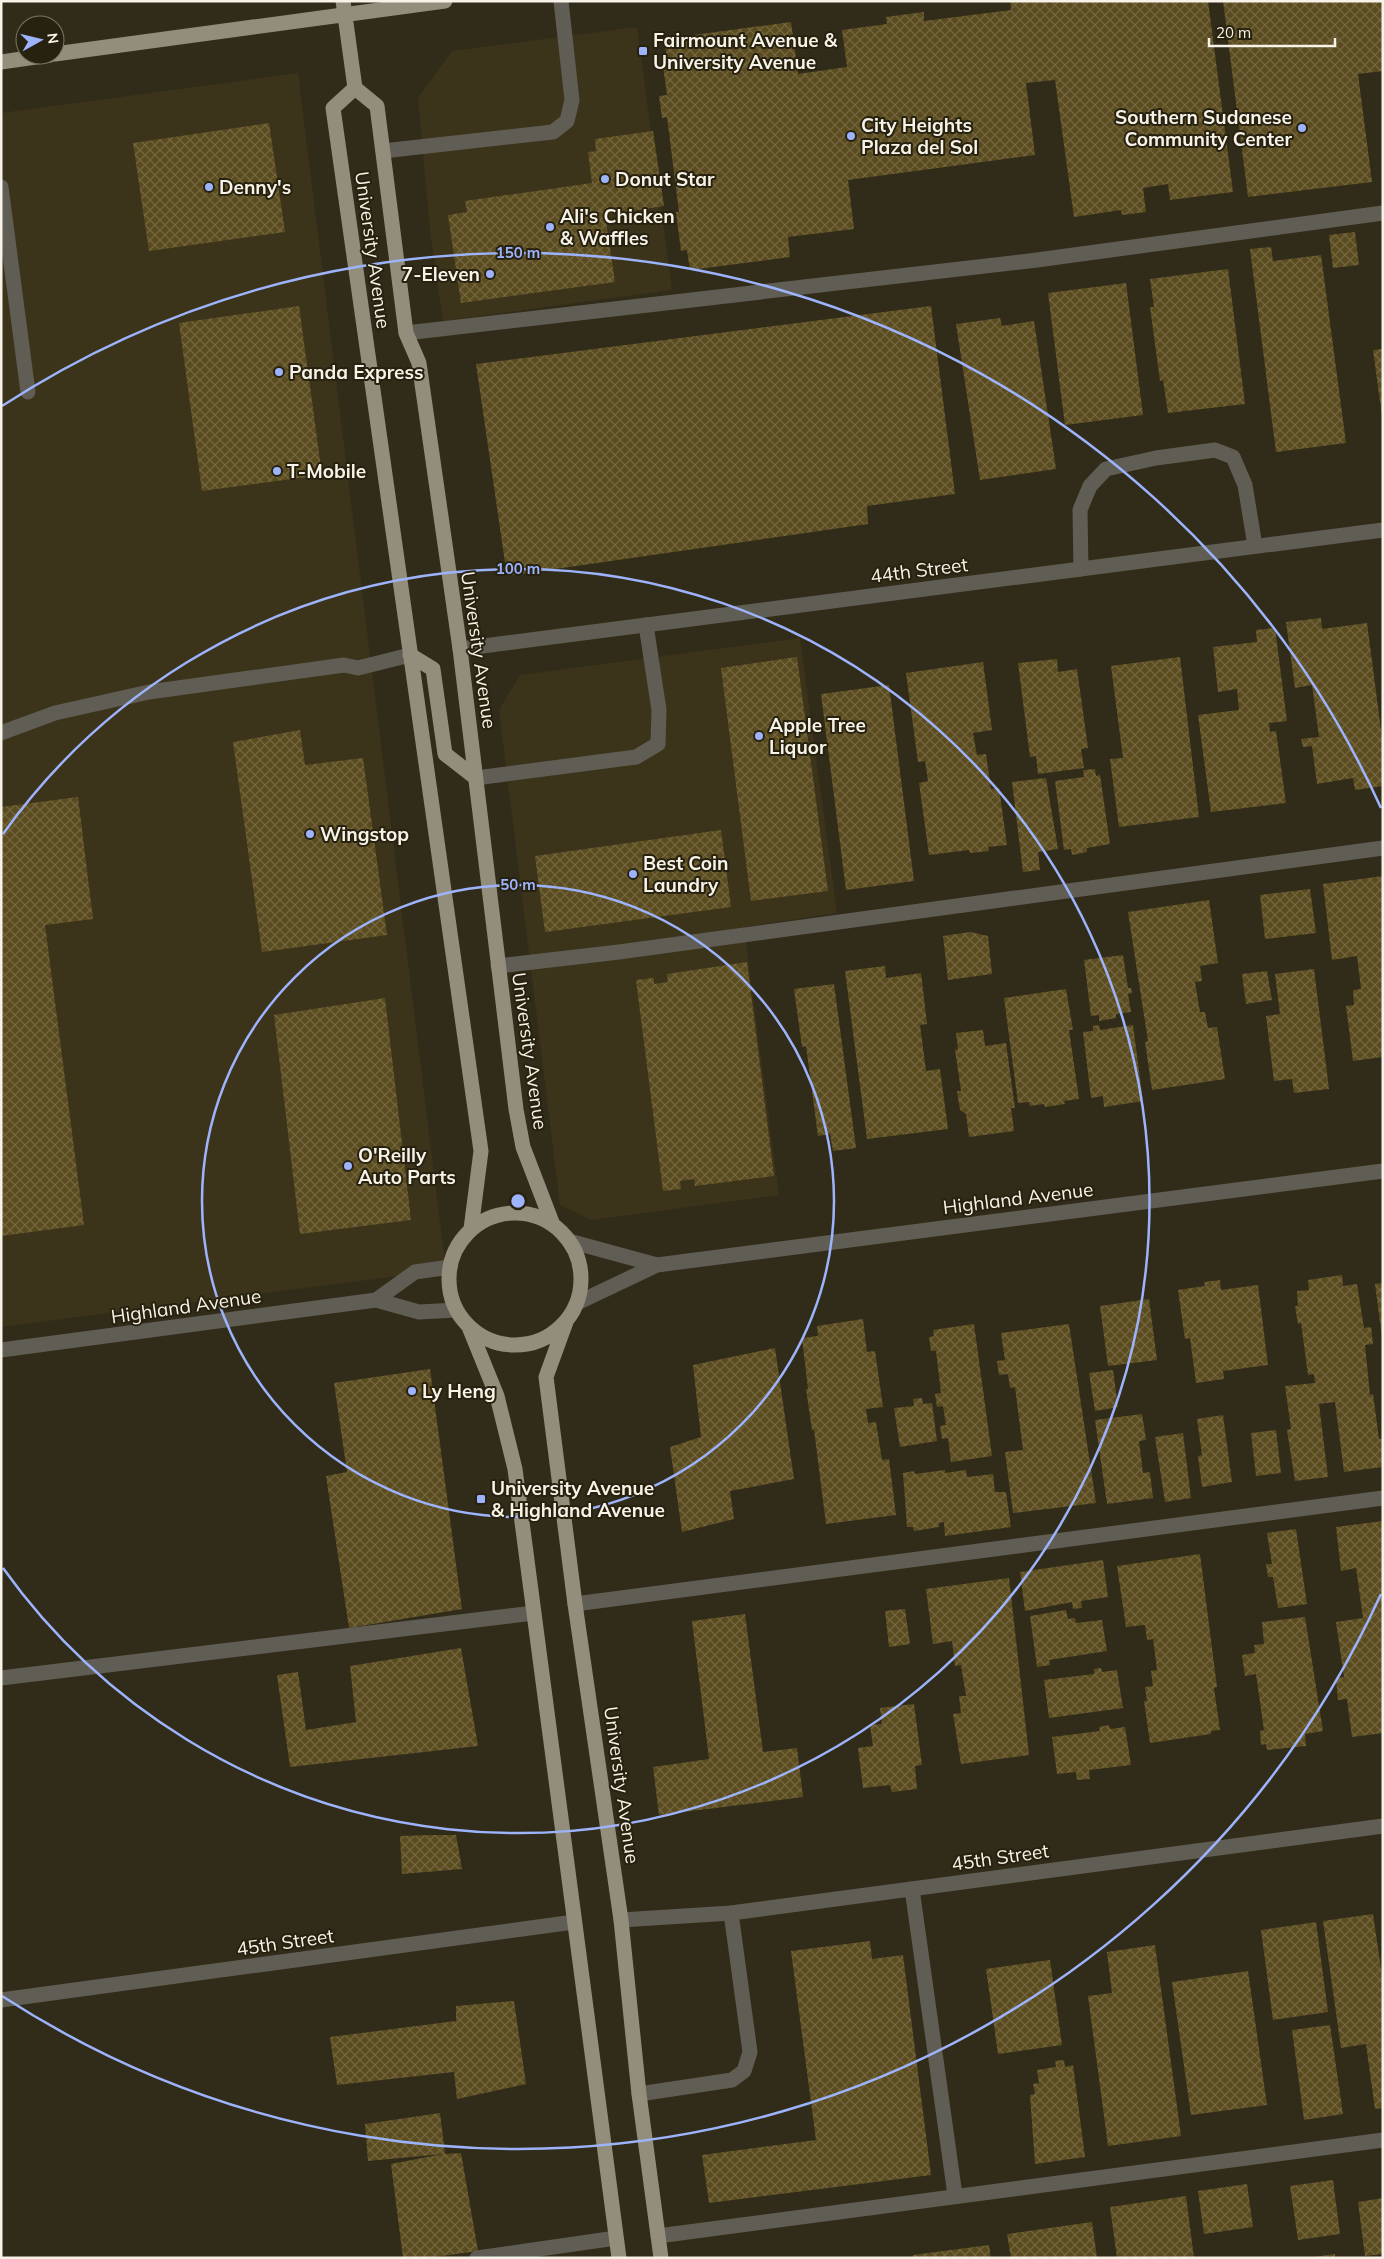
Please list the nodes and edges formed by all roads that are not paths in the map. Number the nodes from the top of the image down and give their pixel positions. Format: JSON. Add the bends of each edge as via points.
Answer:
{"nodes":[{"id":1,"x":445,"y":1,"type":"edge"},
{"id":2,"x":561,"y":1,"type":"edge"},
{"id":3,"x":343,"y":8,"type":"edge"},
{"id":4,"x":65,"y":52,"type":"edge"},
{"id":5,"x":15,"y":60,"type":"edge"},
{"id":6,"x":1,"y":62,"type":"edge"},
{"id":7,"x":355,"y":88,"type":"junction"},
{"id":8,"x":382,"y":151,"type":"junction"},
{"id":9,"x":1,"y":187,"type":"edge"},
{"id":10,"x":1383,"y":213,"type":"edge"},
{"id":11,"x":406,"y":333,"type":"junction"},
{"id":12,"x":28,"y":392,"type":"dead end"},
{"id":13,"x":1383,"y":530,"type":"edge"},
{"id":14,"x":1255,"y":546,"type":"junction"},
{"id":15,"x":1081,"y":569,"type":"junction"},
{"id":16,"x":646,"y":625,"type":"junction"},
{"id":17,"x":460,"y":649,"type":"junction"},
{"id":18,"x":410,"y":656,"type":"junction"},
{"id":19,"x":1,"y":733,"type":"edge"},
{"id":20,"x":476,"y":778,"type":"junction"},
{"id":21,"x":1383,"y":848,"type":"edge"},
{"id":22,"x":498,"y":966,"type":"junction"},
{"id":23,"x":1383,"y":1171,"type":"edge"},
{"id":24,"x":553,"y":1225,"type":"junction"},
{"id":25,"x":471,"y":1229,"type":"junction"},
{"id":26,"x":569,"y":1240,"type":"junction"},
{"id":27,"x":657,"y":1265,"type":"junction"},
{"id":28,"x":450,"y":1267,"type":"junction"},
{"id":29,"x":376,"y":1300,"type":"junction"},
{"id":30,"x":577,"y":1303,"type":"junction"},
{"id":31,"x":456,"y":1310,"type":"junction"},
{"id":32,"x":566,"y":1322,"type":"junction"},
{"id":33,"x":469,"y":1327,"type":"junction"},
{"id":34,"x":1,"y":1350,"type":"edge"},
{"id":35,"x":1383,"y":1498,"type":"edge"},
{"id":36,"x":576,"y":1604,"type":"junction"},
{"id":37,"x":534,"y":1613,"type":"junction"},
{"id":38,"x":1,"y":1678,"type":"edge"},
{"id":39,"x":1383,"y":1826,"type":"edge"},
{"id":40,"x":912,"y":1889,"type":"junction"},
{"id":41,"x":732,"y":1913,"type":"junction"},
{"id":42,"x":621,"y":1920,"type":"junction"},
{"id":43,"x":574,"y":1922,"type":"junction"},
{"id":44,"x":1,"y":2000,"type":"edge"},
{"id":45,"x":639,"y":2094,"type":"junction"},
{"id":46,"x":1383,"y":2140,"type":"edge"},
{"id":47,"x":954,"y":2195,"type":"junction"},
{"id":48,"x":658,"y":2236,"type":"junction"},
{"id":49,"x":616,"y":2238,"type":"junction"},
{"id":50,"x":477,"y":2258,"type":"edge"},
{"id":51,"x":619,"y":2258,"type":"edge"},
{"id":52,"x":661,"y":2258,"type":"edge"}],
"edges":[{"from":1,"to":3,"type":"main road"},
{"from":2,"to":8,"type":"street","via":[[572,100],[568,121],[553,132]]},
{"from":3,"to":4,"type":"main road"},
{"from":3,"to":7,"type":"main road"},
{"from":5,"to":6,"type":"main road"},
{"from":7,"to":8,"type":"main road","name":"University Avenue","via":[[377,106]]},
{"from":7,"to":18,"type":"main road","name":"University Avenue","via":[[333,108]]},
{"from":8,"to":11,"type":"main road","name":"University Avenue"},
{"from":9,"to":12,"type":"street"},
{"from":10,"to":11,"type":"street","via":[[1037,260]]},
{"from":11,"to":17,"type":"main road","name":"University Avenue","via":[[419,364]]},
{"from":13,"to":14,"type":"street","name":"44th Street"},
{"from":14,"to":15,"type":"street","name":"44th Street"},
{"from":14,"to":15,"type":"street","via":[[1245,486],[1234,457],[1215,450],[1106,469],[1090,486],[1080,510]]},
{"from":15,"to":16,"type":"street","name":"44th Street"},
{"from":16,"to":17,"type":"street","name":"44th Street"},
{"from":16,"to":20,"type":"street","via":[[659,710],[658,744],[636,757]]},
{"from":17,"to":20,"type":"main road","name":"University Avenue"},
{"from":18,"to":19,"type":"street","via":[[358,668],[344,665],[148,692],[55,713]]},
{"from":18,"to":20,"type":"main road","via":[[433,669],[445,754]]},
{"from":18,"to":25,"type":"main road","name":"University Avenue","via":[[481,1151]]},
{"from":20,"to":22,"type":"main road","name":"University Avenue"},
{"from":21,"to":22,"type":"street"},
{"from":22,"to":24,"type":"main road","name":"University Avenue","via":[[523,1147]]},
{"from":23,"to":27,"type":"street","name":"Highland Avenue"},
{"from":24,"to":25,"type":"main road","via":[[534,1215],[511,1213],[490,1218]]},
{"from":24,"to":26,"type":"main road"},
{"from":25,"to":28,"type":"main road","via":[[457,1247]]},
{"from":26,"to":27,"type":"street","name":"Highland Avenue"},
{"from":26,"to":30,"type":"main road","via":[[578,1260],[581,1282]]},
{"from":27,"to":30,"type":"street","name":"Highland Avenue"},
{"from":28,"to":29,"type":"street","name":"Highland Avenue","via":[[415,1272]]},
{"from":28,"to":31,"type":"main road","via":[[450,1289]]},
{"from":29,"to":31,"type":"street","name":"Highland Avenue","via":[[419,1312]]},
{"from":29,"to":34,"type":"street","name":"Highland Avenue"},
{"from":30,"to":32,"type":"main road"},
{"from":31,"to":33,"type":"main road"},
{"from":32,"to":33,"type":"main road","via":[[549,1336],[529,1344],[508,1346],[487,1339]]},
{"from":32,"to":36,"type":"main road","name":"University Avenue","via":[[546,1377]]},
{"from":33,"to":37,"type":"main road","via":[[497,1396],[515,1469]]},
{"from":35,"to":36,"type":"street"},
{"from":36,"to":42,"type":"main road","name":"University Avenue"},
{"from":37,"to":38,"type":"street"},
{"from":37,"to":43,"type":"main road"},
{"from":39,"to":40,"type":"street","name":"45th Street"},
{"from":40,"to":41,"type":"street","name":"45th Street"},
{"from":40,"to":47,"type":"street"},
{"from":41,"to":42,"type":"street","name":"45th Street"},
{"from":41,"to":45,"type":"street","via":[[750,2052],[744,2071],[732,2080]]},
{"from":42,"to":45,"type":"main road","name":"University Avenue"},
{"from":43,"to":44,"type":"street","name":"45th Street"},
{"from":43,"to":49,"type":"main road"},
{"from":45,"to":48,"type":"main road","name":"University Avenue"},
{"from":46,"to":47,"type":"street"},
{"from":47,"to":48,"type":"street"},
{"from":48,"to":52,"type":"main road","name":"University Avenue"},
{"from":49,"to":50,"type":"street"},
{"from":49,"to":51,"type":"main road"}]}
